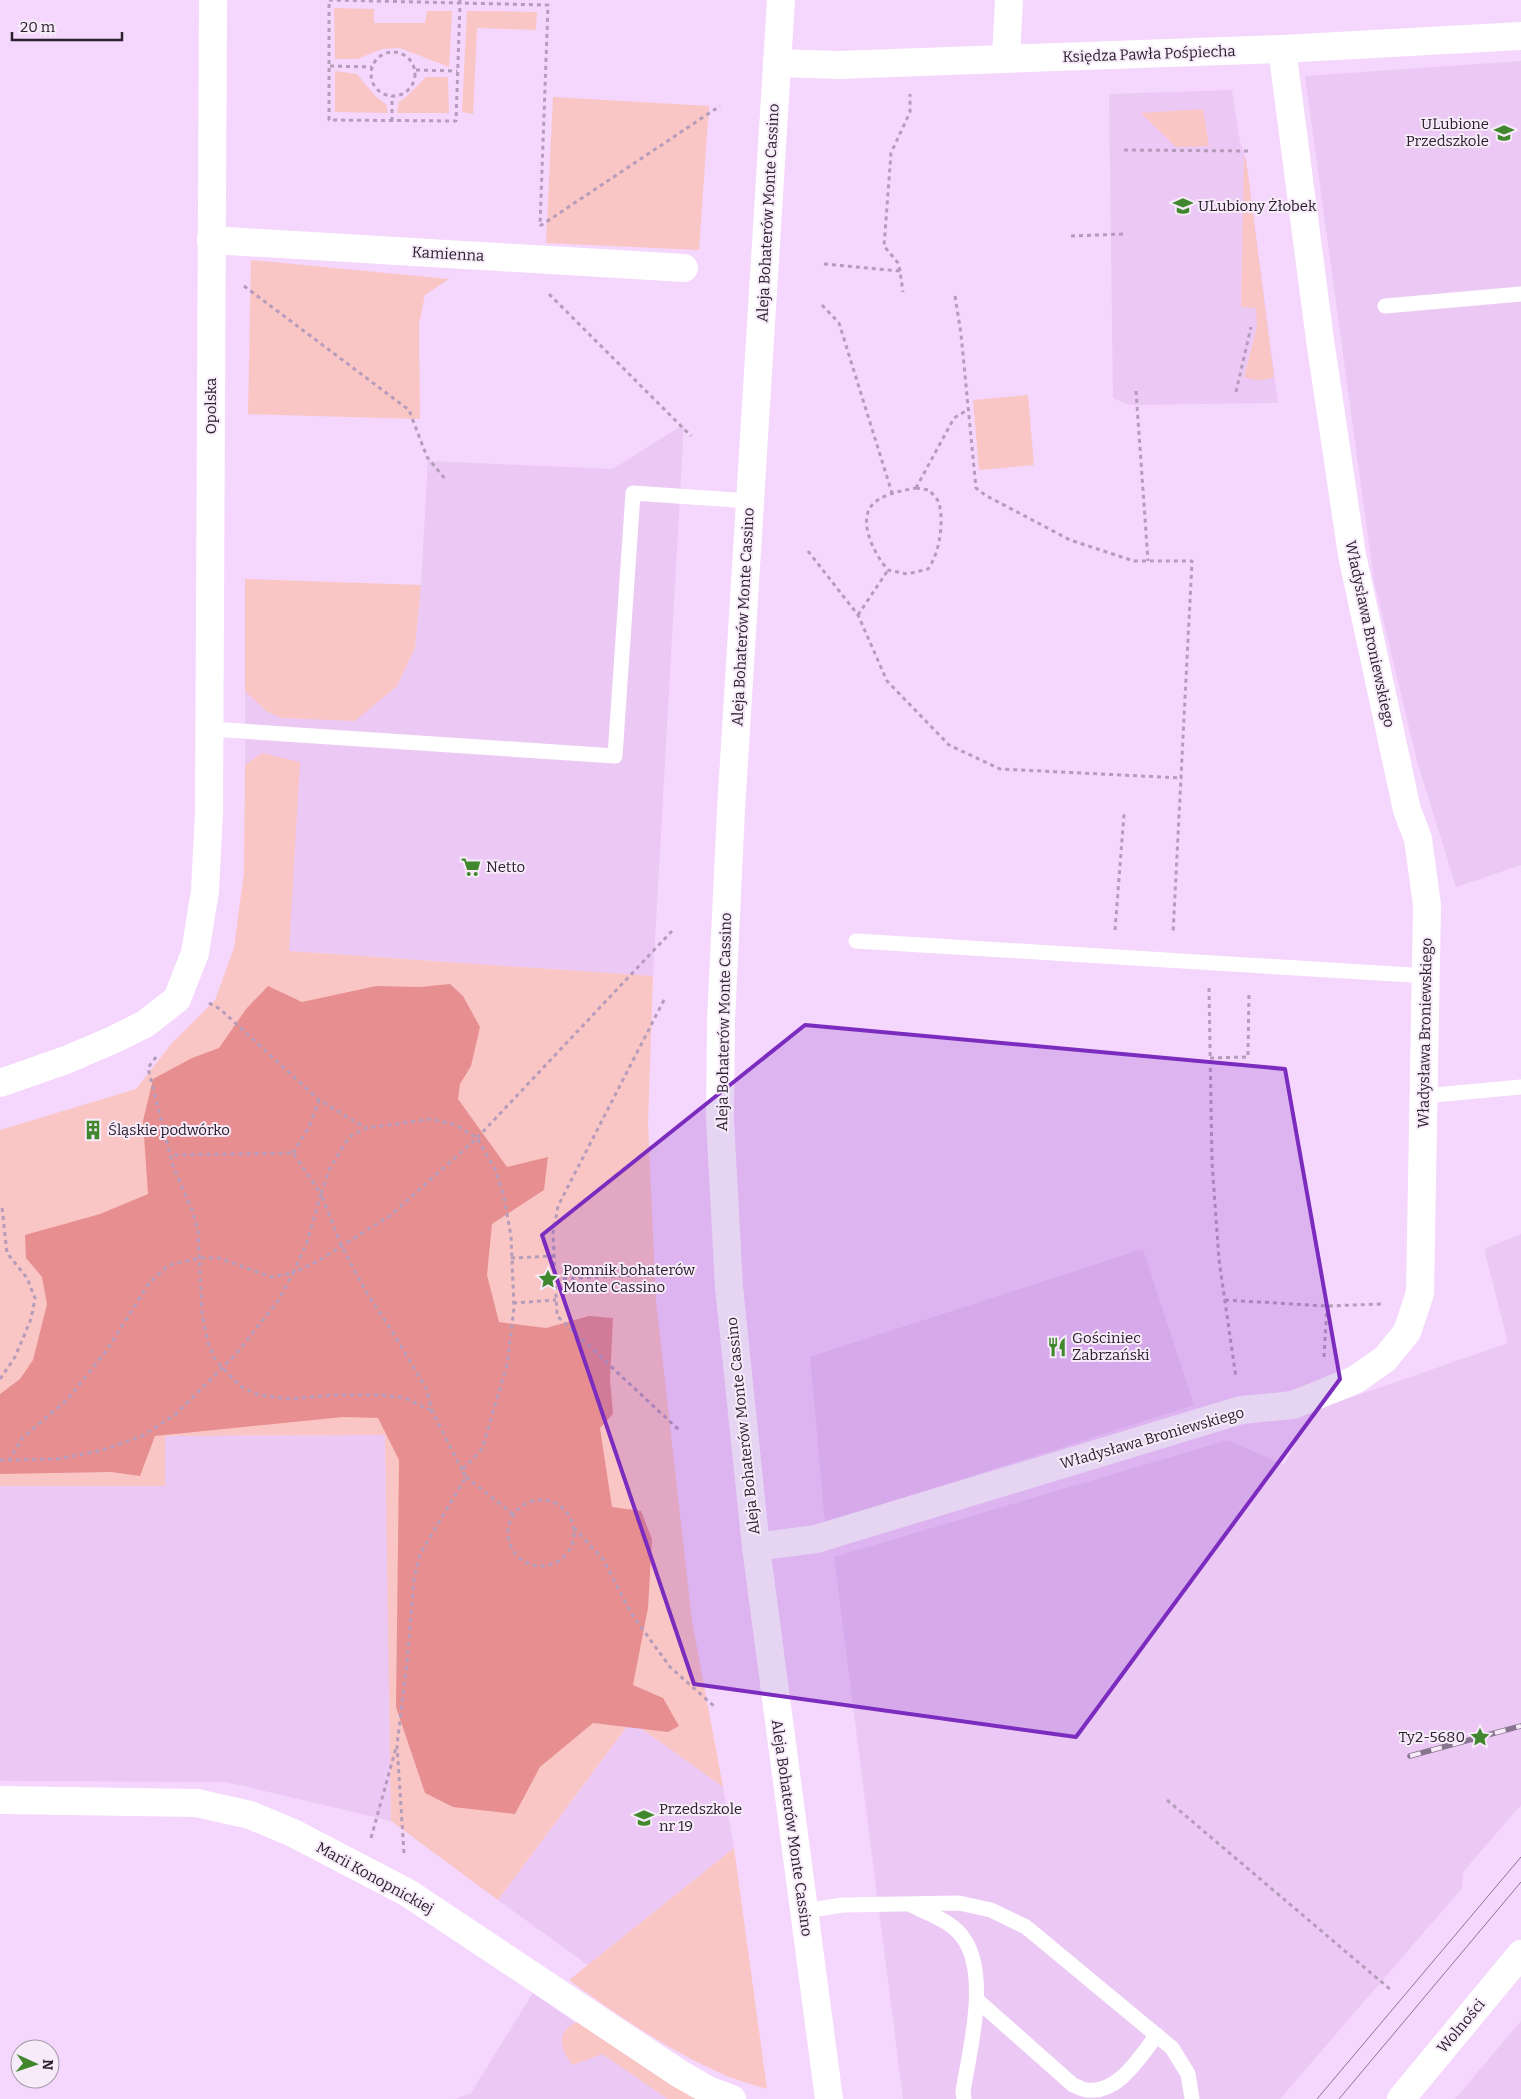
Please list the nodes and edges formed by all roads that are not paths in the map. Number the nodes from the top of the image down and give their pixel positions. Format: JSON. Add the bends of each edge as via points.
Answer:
{"nodes":[{"id":1,"x":213,"y":0,"type":"edge"},
{"id":2,"x":781,"y":0,"type":"edge"},
{"id":3,"x":1009,"y":0,"type":"edge"},
{"id":4,"x":1521,"y":36,"type":"edge"},
{"id":5,"x":1282,"y":49,"type":"junction"},
{"id":6,"x":1006,"y":58,"type":"junction"},
{"id":7,"x":777,"y":62,"type":"junction"},
{"id":8,"x":211,"y":240,"type":"junction"},
{"id":9,"x":684,"y":268,"type":"dead end"},
{"id":10,"x":1521,"y":294,"type":"edge"},
{"id":11,"x":1385,"y":306,"type":"dead end"},
{"id":12,"x":750,"y":501,"type":"junction"},
{"id":13,"x":210,"y":729,"type":"junction"},
{"id":14,"x":856,"y":941,"type":"dead end"},
{"id":15,"x":1427,"y":976,"type":"junction"},
{"id":16,"x":0,"y":1083,"type":"edge"},
{"id":17,"x":1521,"y":1087,"type":"edge"},
{"id":18,"x":1424,"y":1096,"type":"junction"},
{"id":19,"x":756,"y":1547,"type":"junction"},
{"id":20,"x":0,"y":1800,"type":"edge"},
{"id":21,"x":909,"y":1904,"type":"junction"},
{"id":22,"x":804,"y":1911,"type":"junction"},
{"id":23,"x":1521,"y":1954,"type":"edge"},
{"id":24,"x":977,"y":2000,"type":"junction"},
{"id":25,"x":1157,"y":2035,"type":"junction"},
{"id":26,"x":732,"y":2099,"type":"edge"},
{"id":27,"x":829,"y":2099,"type":"edge"},
{"id":28,"x":964,"y":2099,"type":"edge"},
{"id":29,"x":1192,"y":2099,"type":"edge"},
{"id":30,"x":1401,"y":2099,"type":"edge"}],
"edges":[{"from":1,"to":8,"type":"street","name":"Opolska"},
{"from":2,"to":7,"type":"street","name":"Aleja Bohaterów Monte Cassino"},
{"from":3,"to":6,"type":"street"},
{"from":4,"to":5,"type":"street","name":"Księdza Pawła Pośpiecha"},
{"from":5,"to":6,"type":"street","name":"Księdza Pawła Pośpiecha"},
{"from":5,"to":15,"type":"street","name":"Władysława Broniewskiego","via":[[1352,555],[1407,810],[1418,840],[1427,905]]},
{"from":6,"to":7,"type":"street","name":"Księdza Pawła Pośpiecha","via":[[838,65]]},
{"from":7,"to":12,"type":"street","name":"Aleja Bohaterów Monte Cassino"},
{"from":8,"to":9,"type":"street","name":"Kamienna"},
{"from":8,"to":13,"type":"street","name":"Opolska"},
{"from":10,"to":11,"type":"lane"},
{"from":12,"to":13,"type":"lane","via":[[633,493],[615,756]]},
{"from":12,"to":19,"type":"street","name":"Aleja Bohaterów Monte Cassino","via":[[721,1012],[720,1110],[729,1287]]},
{"from":13,"to":16,"type":"street","name":"Opolska","via":[[205,891],[196,944],[177,999],[145,1024],[115,1039]]},
{"from":14,"to":15,"type":"lane"},
{"from":15,"to":18,"type":"street","name":"Władysława Broniewskiego"},
{"from":17,"to":18,"type":"lane"},
{"from":18,"to":19,"type":"street","name":"Władysława Broniewskiego","via":[[1420,1293],[1407,1332],[1385,1359],[1355,1380],[1293,1405],[1241,1410],[816,1539]]},
{"from":19,"to":22,"type":"street","name":"Aleja Bohaterów Monte Cassino"},
{"from":20,"to":26,"type":"street","name":"Marii Konopnickiej","via":[[198,1803],[250,1814],[408,1893],[680,2074]]},
{"from":21,"to":22,"type":"lane","via":[[842,1905]]},
{"from":21,"to":24,"type":"lane","via":[[943,1920],[964,1939],[974,1964]]},
{"from":21,"to":25,"type":"lane","via":[[959,1903],[991,1910],[1026,1927]]},
{"from":22,"to":27,"type":"street","name":"Aleja Bohaterów Monte Cassino"},
{"from":23,"to":30,"type":"street","name":"Wolności"},
{"from":24,"to":25,"type":"lane","via":[[1073,2085],[1087,2090],[1104,2089],[1121,2079]]},
{"from":24,"to":28,"type":"lane"},
{"from":25,"to":29,"type":"lane","via":[[1172,2048],[1188,2074]]}]}
